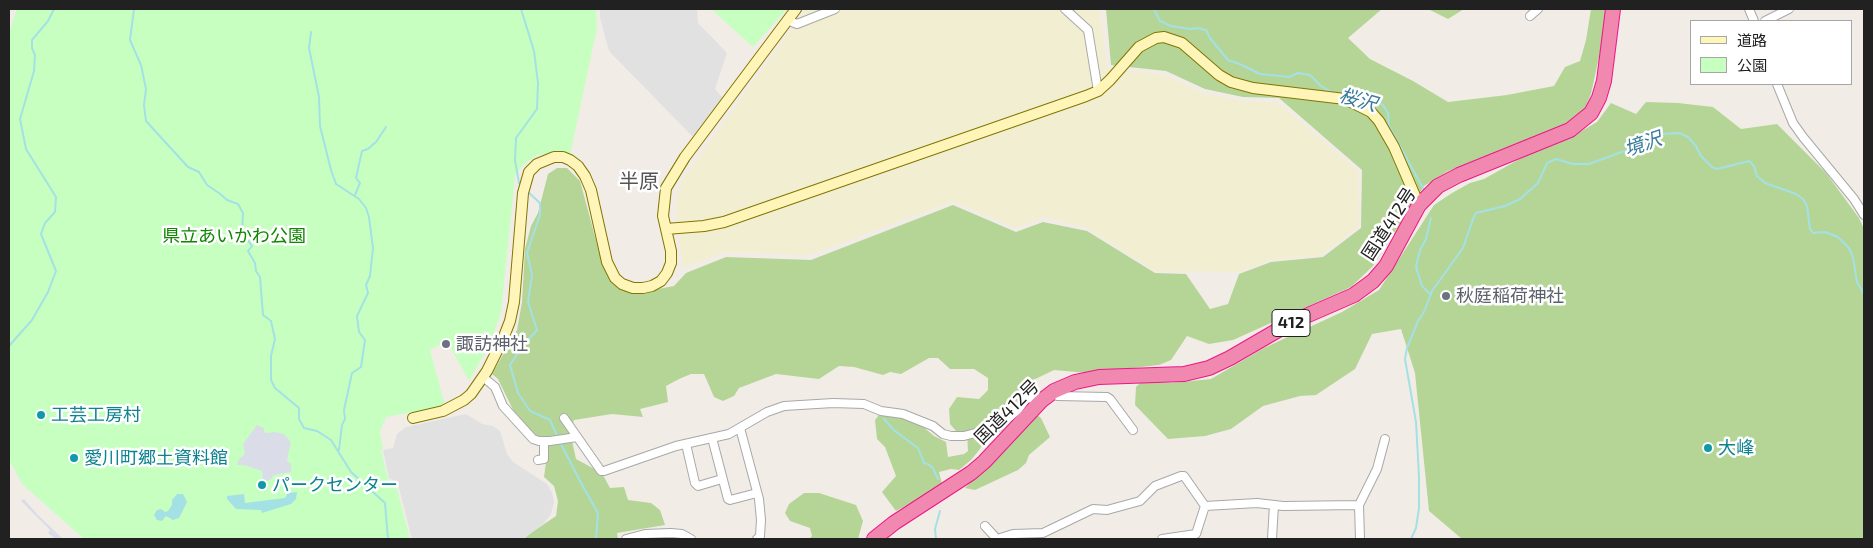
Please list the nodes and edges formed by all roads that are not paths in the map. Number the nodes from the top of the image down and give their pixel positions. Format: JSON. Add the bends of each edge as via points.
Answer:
{"nodes":[{"id":1,"x":796,"y":9,"type":"edge"},
{"id":2,"x":835,"y":9,"type":"edge"},
{"id":3,"x":1065,"y":9,"type":"edge"},
{"id":4,"x":1538,"y":9,"type":"edge"},
{"id":5,"x":1613,"y":9,"type":"edge"},
{"id":6,"x":1789,"y":9,"type":"edge"},
{"id":7,"x":1530,"y":16,"type":"dead end"},
{"id":8,"x":787,"y":20,"type":"junction"},
{"id":9,"x":1767,"y":20,"type":"edge"},
{"id":10,"x":1777,"y":85,"type":"edge"},
{"id":11,"x":1098,"y":91,"type":"junction"},
{"id":12,"x":1419,"y":205,"type":"junction"},
{"id":13,"x":1864,"y":215,"type":"edge"},
{"id":14,"x":666,"y":229,"type":"junction"},
{"id":15,"x":483,"y":377,"type":"junction"},
{"id":16,"x":1054,"y":391,"type":"junction"},
{"id":17,"x":1038,"y":404,"type":"junction"},
{"id":18,"x":413,"y":418,"type":"dead end"},
{"id":19,"x":564,"y":418,"type":"dead end"},
{"id":20,"x":740,"y":428,"type":"junction"},
{"id":21,"x":1134,"y":430,"type":"dead end"},
{"id":22,"x":577,"y":437,"type":"junction"},
{"id":23,"x":712,"y":438,"type":"junction"},
{"id":24,"x":1385,"y":439,"type":"dead end"},
{"id":25,"x":544,"y":441,"type":"junction"},
{"id":26,"x":686,"y":444,"type":"junction"},
{"id":27,"x":538,"y":460,"type":"dead end"},
{"id":28,"x":722,"y":479,"type":"junction"},
{"id":29,"x":757,"y":493,"type":"junction"},
{"id":30,"x":1274,"y":505,"type":"junction"},
{"id":31,"x":1359,"y":505,"type":"junction"},
{"id":32,"x":1205,"y":506,"type":"junction"},
{"id":33,"x":984,"y":526,"type":"dead end"},
{"id":34,"x":626,"y":539,"type":"edge"},
{"id":35,"x":691,"y":539,"type":"edge"},
{"id":36,"x":757,"y":539,"type":"edge"},
{"id":37,"x":874,"y":539,"type":"edge"},
{"id":38,"x":997,"y":539,"type":"edge"},
{"id":39,"x":1162,"y":539,"type":"edge"},
{"id":40,"x":1272,"y":539,"type":"edge"},
{"id":41,"x":1360,"y":539,"type":"edge"}],
"edges":[{"from":1,"to":8,"type":"street"},
{"from":2,"to":8,"type":"street","via":[[798,24]]},
{"from":3,"to":11,"type":"street","via":[[1088,30]]},
{"from":4,"to":7,"type":"street"},
{"from":5,"to":12,"type":"highway","name":"国道412号","number":"412","via":[[1604,81],[1591,113],[1570,130],[1438,186]]},
{"from":6,"to":9,"type":"street"},
{"from":8,"to":14,"type":"street","via":[[675,171],[666,188],[663,216]]},
{"from":10,"to":13,"type":"street","via":[[1798,130]]},
{"from":11,"to":12,"type":"street","via":[[1138,47],[1156,38],[1164,38],[1182,44],[1232,82],[1253,88],[1345,99],[1371,112],[1379,121]]},
{"from":11,"to":14,"type":"street","via":[[740,217],[704,226]]},
{"from":12,"to":16,"type":"highway","name":"国道412号","number":"412","via":[[1386,266],[1373,282],[1354,295],[1292,322],[1209,368],[1184,374],[1099,377]]},
{"from":14,"to":15,"type":"street","via":[[671,251],[667,273],[652,286],[633,288],[622,284],[606,262],[591,190],[578,166],[563,157],[545,159],[537,164],[529,172],[524,188],[512,313],[503,339]]},
{"from":15,"to":18,"type":"street","via":[[471,394],[452,407]]},
{"from":15,"to":25,"type":"street","via":[[495,387],[503,406],[529,436]]},
{"from":16,"to":17,"type":"highway","name":"国道412号","number":"412"},
{"from":16,"to":21,"type":"street","via":[[1057,396],[1107,397]]},
{"from":17,"to":20,"type":"street","via":[[1031,398],[1026,399],[998,427],[964,436],[943,434],[933,426],[903,414],[881,411],[864,404],[840,403],[775,408]]},
{"from":17,"to":37,"type":"highway","name":"国道412号","number":"412","via":[[971,473]]},
{"from":19,"to":22,"type":"street"},
{"from":20,"to":23,"type":"street"},
{"from":20,"to":29,"type":"street"},
{"from":22,"to":25,"type":"street"},
{"from":22,"to":26,"type":"street","via":[[601,471]]},
{"from":23,"to":26,"type":"street"},
{"from":23,"to":28,"type":"street"},
{"from":24,"to":31,"type":"street","via":[[1377,469]]},
{"from":25,"to":27,"type":"street","via":[[544,459]]},
{"from":26,"to":28,"type":"street","via":[[698,486]]},
{"from":28,"to":29,"type":"street","via":[[730,500]]},
{"from":29,"to":36,"type":"street","via":[[761,520]]},
{"from":30,"to":31,"type":"street"},
{"from":30,"to":32,"type":"street"},
{"from":30,"to":40,"type":"street"},
{"from":31,"to":41,"type":"street"},
{"from":32,"to":38,"type":"street","via":[[1184,476],[1177,476],[1155,486],[1140,501],[1107,510],[1093,509],[1043,533],[1014,534]]},
{"from":32,"to":39,"type":"street","via":[[1196,534]]},
{"from":33,"to":38,"type":"street"},
{"from":34,"to":35,"type":"street","via":[[671,533]]}]}
